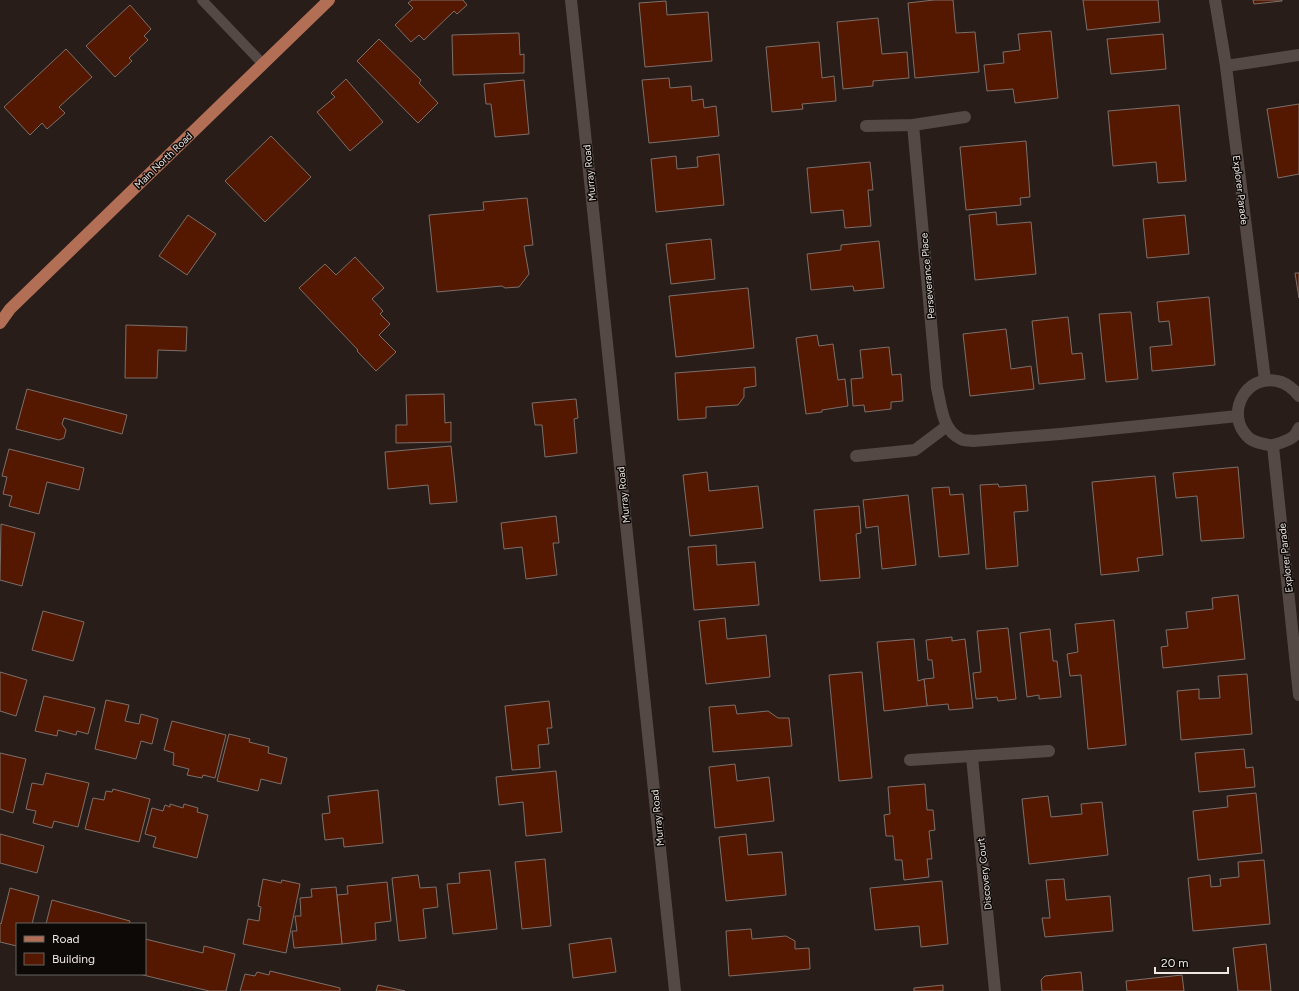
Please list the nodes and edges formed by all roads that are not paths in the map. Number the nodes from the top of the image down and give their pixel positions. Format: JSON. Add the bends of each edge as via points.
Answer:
{"nodes":[{"id":1,"x":202,"y":0,"type":"edge"},
{"id":2,"x":329,"y":0,"type":"edge"},
{"id":3,"x":571,"y":0,"type":"edge"},
{"id":4,"x":1215,"y":0,"type":"edge"},
{"id":5,"x":1299,"y":55,"type":"edge"},
{"id":6,"x":263,"y":64,"type":"junction"},
{"id":7,"x":1226,"y":66,"type":"junction"},
{"id":8,"x":965,"y":116,"type":"dead end"},
{"id":9,"x":913,"y":125,"type":"junction"},
{"id":10,"x":866,"y":126,"type":"dead end"},
{"id":11,"x":0,"y":323,"type":"edge"},
{"id":12,"x":1265,"y":380,"type":"junction"},
{"id":13,"x":1299,"y":396,"type":"edge"},
{"id":14,"x":1238,"y":416,"type":"junction"},
{"id":15,"x":947,"y":426,"type":"junction"},
{"id":16,"x":1299,"y":428,"type":"edge"},
{"id":17,"x":1273,"y":446,"type":"junction"},
{"id":18,"x":856,"y":456,"type":"dead end"},
{"id":19,"x":1299,"y":688,"type":"edge"},
{"id":20,"x":1049,"y":750,"type":"dead end"},
{"id":21,"x":972,"y":757,"type":"junction"},
{"id":22,"x":910,"y":760,"type":"dead end"},
{"id":23,"x":675,"y":991,"type":"edge"},
{"id":24,"x":995,"y":991,"type":"edge"}],
"edges":[{"from":1,"to":6,"type":"lane"},
{"from":2,"to":6,"type":"main road","name":"Main North Road"},
{"from":3,"to":23,"type":"street","name":"Murray Road"},
{"from":4,"to":7,"type":"street","name":"Explorer Parade"},
{"from":5,"to":7,"type":"street"},
{"from":6,"to":11,"type":"main road","name":"Main North Road","via":[[10,309]]},
{"from":7,"to":12,"type":"street","name":"Explorer Parade"},
{"from":8,"to":9,"type":"street"},
{"from":9,"to":10,"type":"street"},
{"from":9,"to":15,"type":"street","name":"Perseverance Place","via":[[937,388]]},
{"from":12,"to":13,"type":"street","via":[[1283,382]]},
{"from":12,"to":14,"type":"street","via":[[1247,389],[1241,400]]},
{"from":14,"to":15,"type":"street","via":[[973,441],[961,439]]},
{"from":14,"to":17,"type":"street","via":[[1240,426],[1247,436],[1257,442]]},
{"from":15,"to":18,"type":"street","via":[[915,450]]},
{"from":16,"to":17,"type":"street","via":[[1294,436]]},
{"from":17,"to":19,"type":"street","name":"Explorer Parade"},
{"from":20,"to":21,"type":"street"},
{"from":21,"to":22,"type":"street"},
{"from":21,"to":24,"type":"street","name":"Discovery Court"}]}
